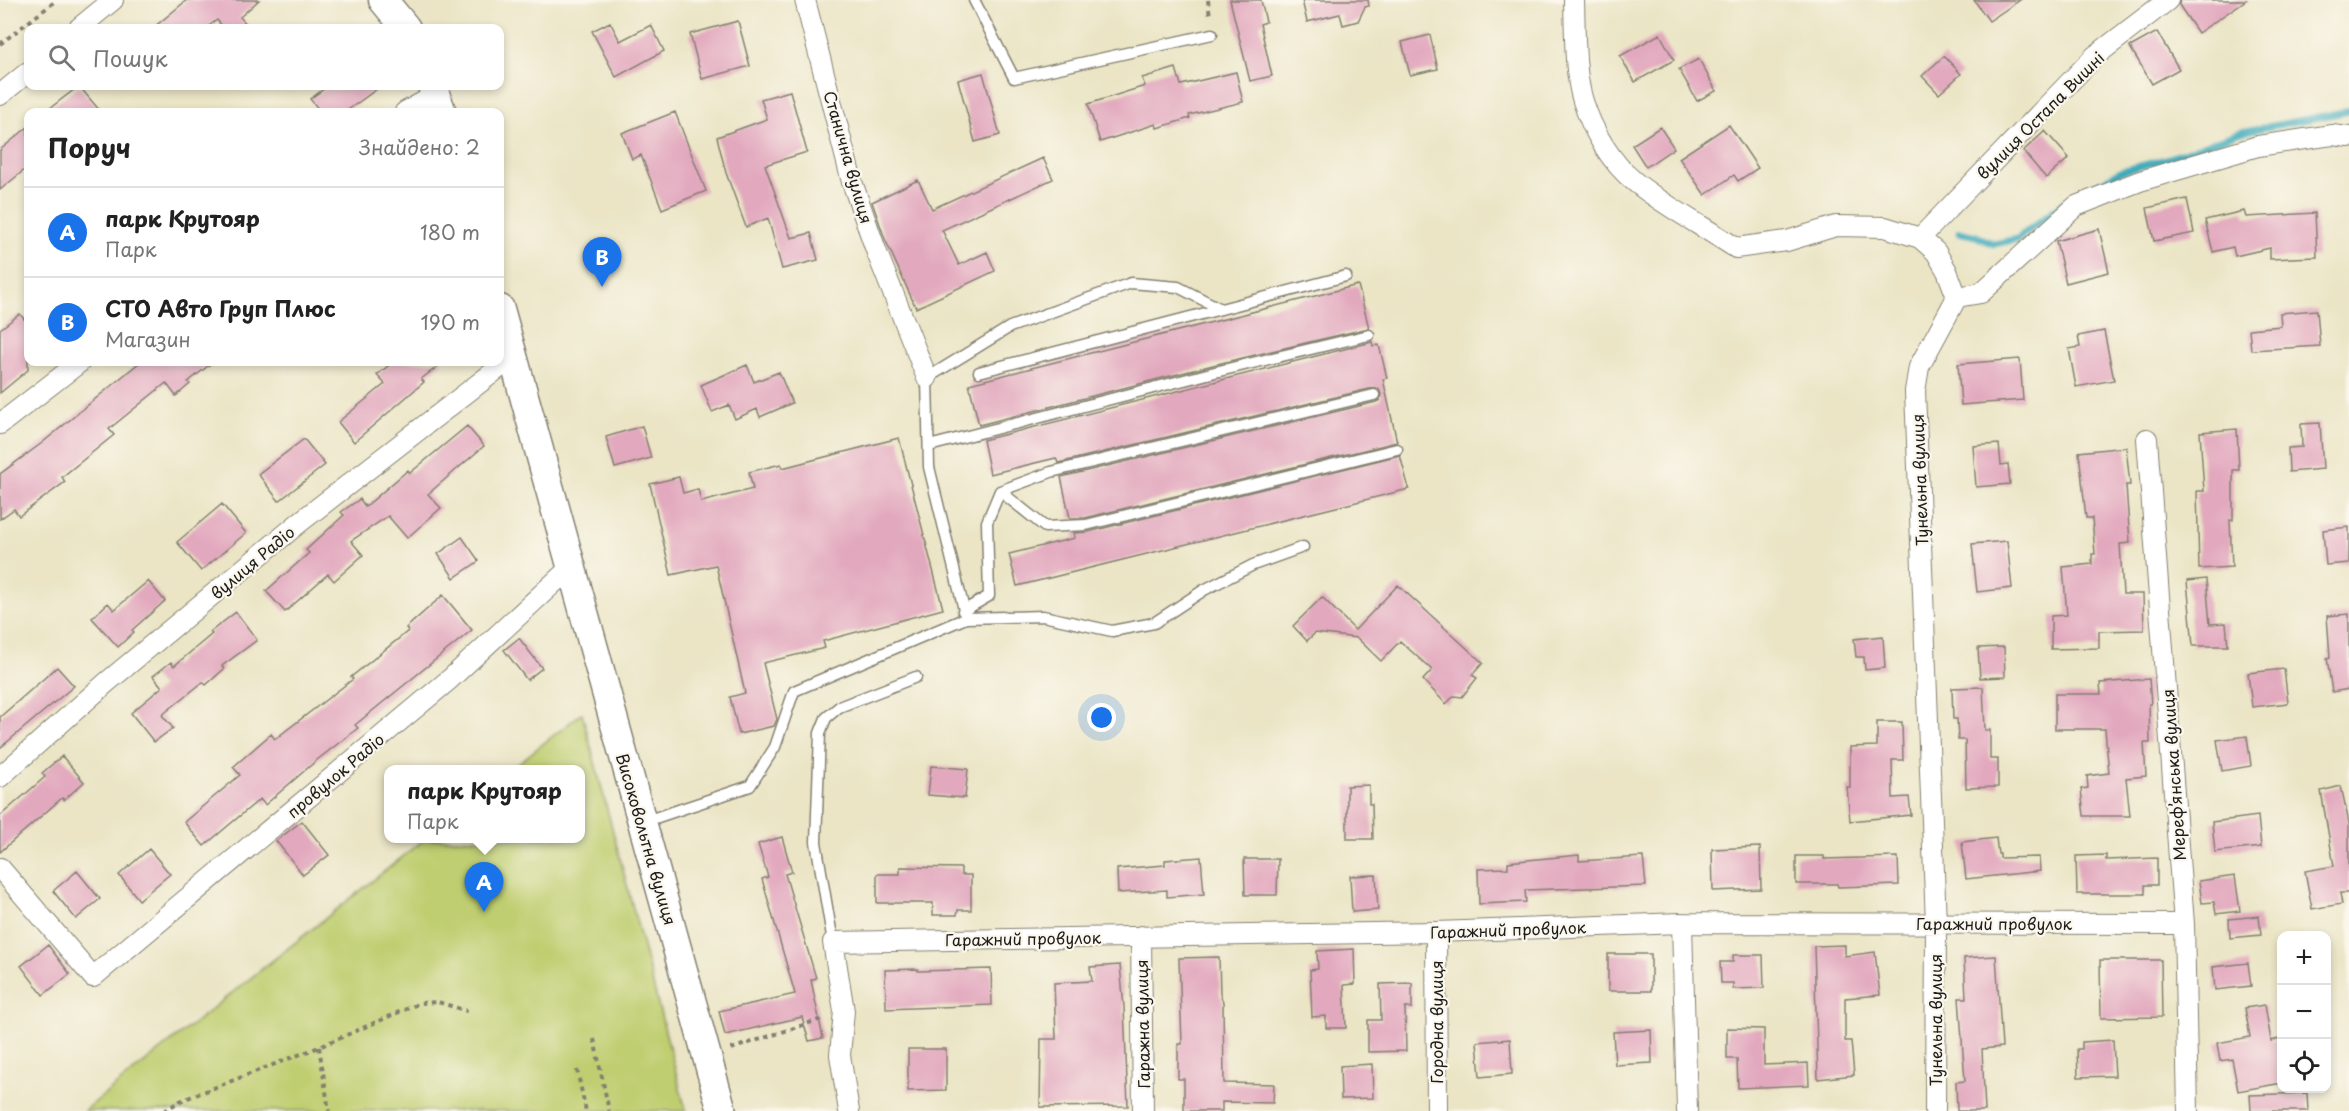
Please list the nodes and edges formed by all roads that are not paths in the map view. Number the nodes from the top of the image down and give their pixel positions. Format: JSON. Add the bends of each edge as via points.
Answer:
{"nodes":[{"id":1,"x":113,"y":0,"type":"edge"},
{"id":2,"x":383,"y":0,"type":"edge"},
{"id":3,"x":805,"y":0,"type":"edge"},
{"id":4,"x":974,"y":0,"type":"edge"},
{"id":5,"x":1574,"y":0,"type":"edge"},
{"id":6,"x":2168,"y":0,"type":"edge"},
{"id":7,"x":84,"y":24,"type":"edge"},
{"id":8,"x":403,"y":24,"type":"edge"},
{"id":9,"x":1212,"y":34,"type":"dead end"},
{"id":10,"x":24,"y":75,"type":"edge"},
{"id":11,"x":0,"y":95,"type":"edge"},
{"id":12,"x":437,"y":98,"type":"edge"},
{"id":13,"x":414,"y":108,"type":"edge"},
{"id":14,"x":2349,"y":137,"type":"edge"},
{"id":15,"x":1920,"y":238,"type":"junction"},
{"id":16,"x":1346,"y":276,"type":"dead end"},
{"id":17,"x":1957,"y":297,"type":"junction"},
{"id":18,"x":1221,"y":309,"type":"junction"},
{"id":19,"x":504,"y":324,"type":"edge"},
{"id":20,"x":1369,"y":335,"type":"dead end"},
{"id":21,"x":513,"y":357,"type":"junction"},
{"id":22,"x":504,"y":364,"type":"edge"},
{"id":23,"x":75,"y":366,"type":"edge"},
{"id":24,"x":501,"y":366,"type":"edge"},
{"id":25,"x":979,"y":372,"type":"dead end"},
{"id":26,"x":927,"y":378,"type":"junction"},
{"id":27,"x":1374,"y":395,"type":"dead end"},
{"id":28,"x":0,"y":424,"type":"edge"},
{"id":29,"x":2147,"y":439,"type":"dead end"},
{"id":30,"x":929,"y":446,"type":"junction"},
{"id":31,"x":1397,"y":449,"type":"dead end"},
{"id":32,"x":1000,"y":491,"type":"junction"},
{"id":33,"x":1303,"y":547,"type":"dead end"},
{"id":34,"x":571,"y":567,"type":"junction"},
{"id":35,"x":965,"y":615,"type":"junction"},
{"id":36,"x":916,"y":677,"type":"dead end"},
{"id":37,"x":0,"y":777,"type":"edge"},
{"id":38,"x":642,"y":822,"type":"junction"},
{"id":39,"x":0,"y":868,"type":"edge"},
{"id":40,"x":1682,"y":922,"type":"junction"},
{"id":41,"x":1936,"y":923,"type":"junction"},
{"id":42,"x":2184,"y":924,"type":"junction"},
{"id":43,"x":1436,"y":932,"type":"junction"},
{"id":44,"x":1141,"y":936,"type":"junction"},
{"id":45,"x":833,"y":942,"type":"junction"},
{"id":46,"x":722,"y":1111,"type":"edge"},
{"id":47,"x":849,"y":1111,"type":"edge"},
{"id":48,"x":1143,"y":1111,"type":"edge"},
{"id":49,"x":1437,"y":1111,"type":"edge"},
{"id":50,"x":1687,"y":1111,"type":"edge"},
{"id":51,"x":1935,"y":1111,"type":"edge"},
{"id":52,"x":2188,"y":1111,"type":"edge"}],
"edges":[{"from":1,"to":7,"type":"street"},
{"from":2,"to":8,"type":"main road"},
{"from":3,"to":26,"type":"street","name":"Станична вулиця","via":[[852,182]]},
{"from":4,"to":9,"type":"lane","via":[[1014,78]]},
{"from":5,"to":15,"type":"street","via":[[1582,99],[1606,150],[1634,181],[1736,248],[1787,241],[1836,226],[1885,227]]},
{"from":6,"to":15,"type":"street","name":"вулиця Остапа Вишні","via":[[2095,56]]},
{"from":10,"to":11,"type":"street"},
{"from":12,"to":13,"type":"street"},
{"from":14,"to":17,"type":"street","via":[[2332,135],[2258,146],[2140,180],[2076,206],[1982,293]]},
{"from":15,"to":17,"type":"street","via":[[1936,252]]},
{"from":16,"to":18,"type":"lane"},
{"from":17,"to":41,"type":"street","name":"Тунельна вулиця","via":[[1919,367],[1915,391]]},
{"from":18,"to":25,"type":"lane"},
{"from":18,"to":26,"type":"lane","via":[[1179,286],[1131,283],[1010,327]]},
{"from":19,"to":21,"type":"main road","name":"Високовольтна вулиця"},
{"from":20,"to":30,"type":"lane"},
{"from":21,"to":22,"type":"street","name":"вулиця Радіо"},
{"from":21,"to":34,"type":"main road","name":"Високовольтна вулиця"},
{"from":23,"to":28,"type":"street"},
{"from":24,"to":37,"type":"street","name":"вулиця Радіо","via":[[300,522]]},
{"from":26,"to":30,"type":"lane"},
{"from":27,"to":32,"type":"lane","via":[[1051,472]]},
{"from":29,"to":42,"type":"street","name":"Мерефʼянська вулиця"},
{"from":30,"to":35,"type":"lane","via":[[929,467]]},
{"from":31,"to":32,"type":"lane","via":[[1086,525],[1045,527]]},
{"from":32,"to":35,"type":"lane","via":[[987,522],[990,596]]},
{"from":33,"to":35,"type":"lane","via":[[1253,565],[1204,590],[1154,623],[1112,631],[1043,616]]},
{"from":34,"to":38,"type":"main road","name":"Високовольтна вулиця"},
{"from":34,"to":39,"type":"street","name":"провулок Радіо","via":[[450,679],[93,977]]},
{"from":35,"to":38,"type":"lane","via":[[794,691],[775,747],[750,786]]},
{"from":36,"to":45,"type":"lane","via":[[839,707],[826,718],[820,733],[816,842]]},
{"from":38,"to":46,"type":"main road","name":"Високовольтна вулиця"},
{"from":40,"to":41,"type":"street","name":"Гаражний провулок"},
{"from":40,"to":43,"type":"street","name":"Гаражний провулок"},
{"from":40,"to":50,"type":"street"},
{"from":41,"to":42,"type":"street","name":"Гаражний провулок"},
{"from":41,"to":51,"type":"street","name":"Тунельна вулиця"},
{"from":42,"to":52,"type":"street","name":"Мерефʼянська вулиця"},
{"from":43,"to":44,"type":"street","name":"Гаражний провулок"},
{"from":43,"to":49,"type":"street","name":"Городна вулиця"},
{"from":44,"to":45,"type":"street","name":"Гаражний провулок"},
{"from":44,"to":48,"type":"street","name":"Гаражна вулиця"},
{"from":45,"to":47,"type":"street","via":[[843,1011],[840,1055]]}]}
